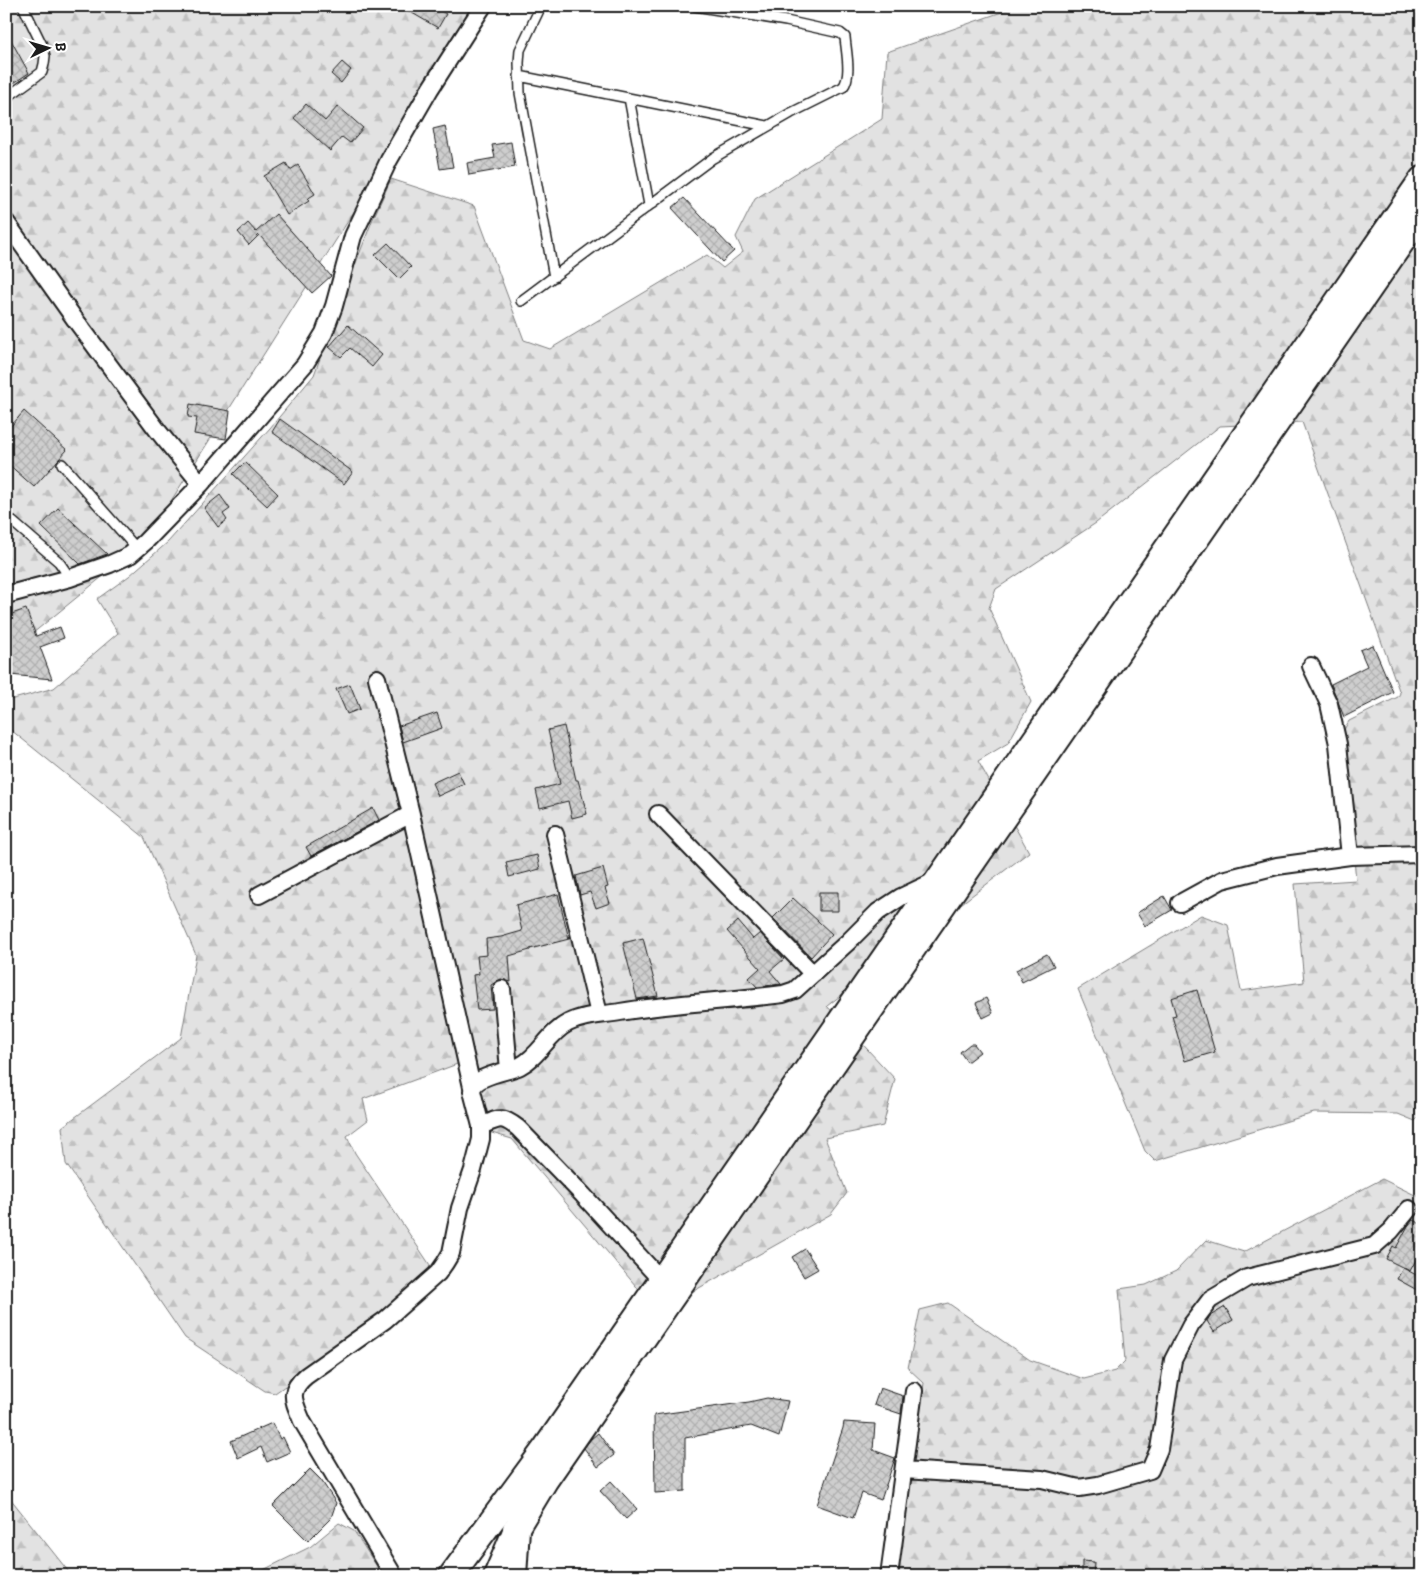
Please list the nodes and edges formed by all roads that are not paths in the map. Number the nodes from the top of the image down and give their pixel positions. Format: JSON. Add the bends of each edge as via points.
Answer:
{"nodes":[{"id":1,"x":23,"y":6,"type":"edge"},
{"id":2,"x":483,"y":6,"type":"edge"},
{"id":3,"x":541,"y":6,"type":"edge"},
{"id":4,"x":695,"y":6,"type":"edge"},
{"id":5,"x":519,"y":76,"type":"junction"},
{"id":6,"x":6,"y":98,"type":"edge"},
{"id":7,"x":629,"y":98,"type":"junction"},
{"id":8,"x":767,"y":126,"type":"junction"},
{"id":9,"x":1422,"y":179,"type":"edge"},
{"id":10,"x":649,"y":205,"type":"junction"},
{"id":11,"x":1422,"y":213,"type":"edge"},
{"id":12,"x":6,"y":222,"type":"edge"},
{"id":13,"x":554,"y":277,"type":"junction"},
{"id":14,"x":521,"y":301,"type":"dead end"},
{"id":15,"x":62,"y":464,"type":"dead end"},
{"id":16,"x":200,"y":484,"type":"junction"},
{"id":17,"x":6,"y":516,"type":"edge"},
{"id":18,"x":137,"y":549,"type":"junction"},
{"id":19,"x":70,"y":578,"type":"junction"},
{"id":20,"x":6,"y":594,"type":"edge"},
{"id":21,"x":1310,"y":666,"type":"dead end"},
{"id":22,"x":377,"y":678,"type":"dead end"},
{"id":23,"x":411,"y":814,"type":"junction"},
{"id":24,"x":658,"y":814,"type":"dead end"},
{"id":25,"x":555,"y":834,"type":"dead end"},
{"id":26,"x":1422,"y":854,"type":"edge"},
{"id":27,"x":1350,"y":856,"type":"junction"},
{"id":28,"x":937,"y":880,"type":"junction"},
{"id":29,"x":259,"y":895,"type":"dead end"},
{"id":30,"x":1180,"y":903,"type":"dead end"},
{"id":31,"x":812,"y":974,"type":"junction"},
{"id":32,"x":502,"y":989,"type":"dead end"},
{"id":33,"x":600,"y":1014,"type":"junction"},
{"id":34,"x":509,"y":1070,"type":"junction"},
{"id":35,"x":472,"y":1086,"type":"junction"},
{"id":36,"x":481,"y":1126,"type":"junction"},
{"id":37,"x":1409,"y":1209,"type":"dead end"},
{"id":38,"x":661,"y":1280,"type":"junction"},
{"id":39,"x":914,"y":1391,"type":"dead end"},
{"id":40,"x":904,"y":1470,"type":"junction"},
{"id":41,"x":516,"y":1529,"type":"junction"},
{"id":42,"x":394,"y":1576,"type":"edge"},
{"id":43,"x":451,"y":1576,"type":"edge"},
{"id":44,"x":496,"y":1576,"type":"edge"},
{"id":45,"x":513,"y":1576,"type":"edge"},
{"id":46,"x":890,"y":1576,"type":"edge"}],
"edges":[{"from":1,"to":6,"type":"lane","via":[[42,45],[44,64],[42,72]]},
{"from":2,"to":16,"type":"street","via":[[389,160],[353,236],[334,306],[305,364]]},
{"from":3,"to":5,"type":"lane","via":[[520,50]]},
{"from":4,"to":8,"type":"lane","via":[[832,30],[845,37],[848,75],[843,87]]},
{"from":5,"to":7,"type":"lane"},
{"from":5,"to":13,"type":"lane"},
{"from":7,"to":8,"type":"lane"},
{"from":7,"to":10,"type":"lane"},
{"from":8,"to":10,"type":"lane","via":[[713,158]]},
{"from":9,"to":28,"type":"main road"},
{"from":10,"to":13,"type":"lane"},
{"from":11,"to":41,"type":"main road","via":[[562,1456]]},
{"from":12,"to":16,"type":"street"},
{"from":13,"to":14,"type":"lane"},
{"from":15,"to":18,"type":"lane"},
{"from":16,"to":18,"type":"street"},
{"from":17,"to":19,"type":"lane","via":[[59,562]]},
{"from":18,"to":19,"type":"street","via":[[110,564]]},
{"from":19,"to":20,"type":"street"},
{"from":21,"to":27,"type":"street","via":[[1329,704],[1338,744]]},
{"from":22,"to":23,"type":"street"},
{"from":23,"to":29,"type":"street"},
{"from":23,"to":35,"type":"street"},
{"from":24,"to":31,"type":"street"},
{"from":25,"to":33,"type":"street"},
{"from":26,"to":27,"type":"street"},
{"from":27,"to":30,"type":"street","via":[[1277,866],[1222,880]]},
{"from":28,"to":31,"type":"street","via":[[878,912]]},
{"from":28,"to":38,"type":"main road"},
{"from":31,"to":33,"type":"street","via":[[795,990],[783,994]]},
{"from":32,"to":34,"type":"street"},
{"from":33,"to":34,"type":"street","via":[[583,1017],[557,1029],[532,1057]]},
{"from":34,"to":35,"type":"street","via":[[483,1078]]},
{"from":35,"to":36,"type":"street"},
{"from":36,"to":38,"type":"street","via":[[506,1119],[518,1128]]},
{"from":36,"to":42,"type":"street","via":[[478,1153],[446,1263],[385,1320],[306,1376],[294,1390],[302,1421]]},
{"from":37,"to":40,"type":"street","via":[[1374,1246],[1247,1278],[1210,1300],[1191,1325],[1173,1360],[1159,1449],[1150,1470],[1079,1488],[1042,1479]]},
{"from":38,"to":43,"type":"main road","via":[[546,1447]]},
{"from":39,"to":40,"type":"street"},
{"from":40,"to":46,"type":"street"},
{"from":41,"to":44,"type":"main road"},
{"from":41,"to":45,"type":"main road"}]}
